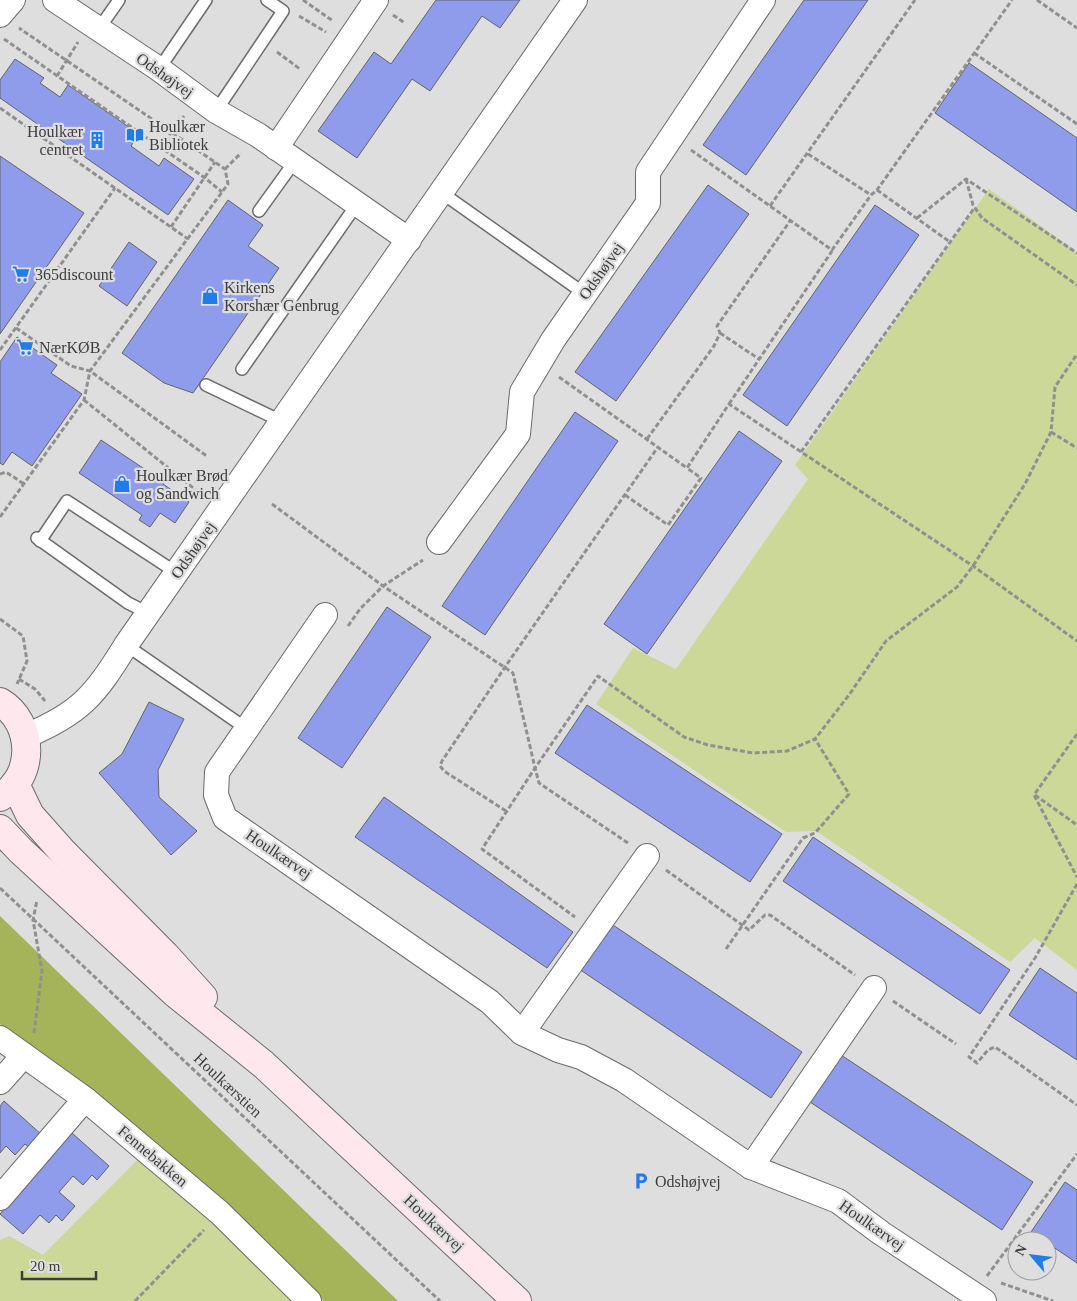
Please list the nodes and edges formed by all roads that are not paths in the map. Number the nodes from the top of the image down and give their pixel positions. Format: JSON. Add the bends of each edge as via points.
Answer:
{"nodes":[{"id":1,"x":55,"y":0,"type":"edge"},
{"id":2,"x":119,"y":0,"type":"edge"},
{"id":3,"x":206,"y":0,"type":"edge"},
{"id":4,"x":267,"y":0,"type":"edge"},
{"id":5,"x":376,"y":0,"type":"edge"},
{"id":6,"x":575,"y":0,"type":"edge"},
{"id":7,"x":763,"y":0,"type":"edge"},
{"id":8,"x":94,"y":27,"type":"junction"},
{"id":9,"x":159,"y":70,"type":"junction"},
{"id":10,"x":216,"y":111,"type":"junction"},
{"id":11,"x":286,"y":154,"type":"junction"},
{"id":12,"x":442,"y":193,"type":"junction"},
{"id":13,"x":357,"y":204,"type":"junction"},
{"id":14,"x":260,"y":211,"type":"dead end"},
{"id":15,"x":409,"y":240,"type":"junction"},
{"id":16,"x":585,"y":294,"type":"junction"},
{"id":17,"x":242,"y":369,"type":"dead end"},
{"id":18,"x":206,"y":385,"type":"dead end"},
{"id":19,"x":283,"y":422,"type":"junction"},
{"id":20,"x":439,"y":542,"type":"dead end"},
{"id":21,"x":176,"y":574,"type":"junction"},
{"id":22,"x":148,"y":614,"type":"junction"},
{"id":23,"x":325,"y":615,"type":"dead end"},
{"id":24,"x":126,"y":645,"type":"junction"},
{"id":25,"x":3,"y":703,"type":"edge"},
{"id":26,"x":247,"y":729,"type":"junction"},
{"id":27,"x":26,"y":736,"type":"junction"},
{"id":28,"x":8,"y":790,"type":"edge"},
{"id":29,"x":0,"y":829,"type":"edge"},
{"id":30,"x":647,"y":856,"type":"road end"},
{"id":31,"x":874,"y":988,"type":"road end"},
{"id":32,"x":522,"y":1033,"type":"junction"},
{"id":33,"x":0,"y":1038,"type":"edge"},
{"id":34,"x":24,"y":1055,"type":"junction"},
{"id":35,"x":263,"y":1064,"type":"junction"},
{"id":36,"x":0,"y":1082,"type":"edge"},
{"id":37,"x":86,"y":1099,"type":"junction"},
{"id":38,"x":751,"y":1168,"type":"junction"},
{"id":39,"x":0,"y":1198,"type":"edge"},
{"id":40,"x":979,"y":1298,"type":"edge"},
{"id":41,"x":309,"y":1301,"type":"edge"},
{"id":42,"x":517,"y":1301,"type":"edge"}],
"edges":[{"from":1,"to":8,"type":"street","name":"Odshøjvej"},
{"from":2,"to":8,"type":"lane"},
{"from":3,"to":9,"type":"lane"},
{"from":4,"to":10,"type":"lane","via":[[283,11]]},
{"from":5,"to":11,"type":"street","via":[[320,83]]},
{"from":6,"to":12,"type":"street","name":"Odshøjvej"},
{"from":7,"to":16,"type":"street","name":"Odshøjvej","via":[[648,172],[648,203]]},
{"from":8,"to":9,"type":"street","name":"Odshøjvej"},
{"from":9,"to":10,"type":"street","name":"Odshøjvej"},
{"from":10,"to":11,"type":"street","name":"Odshøjvej"},
{"from":11,"to":13,"type":"street","name":"Odshøjvej"},
{"from":11,"to":14,"type":"lane"},
{"from":12,"to":15,"type":"street","name":"Odshøjvej"},
{"from":12,"to":16,"type":"lane"},
{"from":13,"to":15,"type":"street","name":"Odshøjvej"},
{"from":13,"to":17,"type":"lane"},
{"from":15,"to":19,"type":"street","name":"Odshøjvej"},
{"from":16,"to":20,"type":"street","name":"Odshøjvej","via":[[522,392],[518,434]]},
{"from":18,"to":19,"type":"lane"},
{"from":19,"to":21,"type":"street","name":"Odshøjvej"},
{"from":21,"to":22,"type":"street","name":"Odshøjvej"},
{"from":21,"to":22,"type":"lane","via":[[67,501],[38,539]]},
{"from":22,"to":24,"type":"street","name":"Odshøjvej"},
{"from":23,"to":26,"type":"street","name":"Houlkærvej"},
{"from":24,"to":26,"type":"lane"},
{"from":24,"to":27,"type":"street","name":"Odshøjvej","via":[[106,678],[80,708],[55,724]]},
{"from":25,"to":27,"type":"street","via":[[18,719]]},
{"from":26,"to":32,"type":"street","name":"Houlkærvej","via":[[217,772],[216,795],[225,818],[490,1002]]},
{"from":27,"to":28,"type":"street","via":[[24,769]]},
{"from":28,"to":35,"type":"street","name":"Houlkærvej","via":[[62,851],[165,955]]},
{"from":29,"to":35,"type":"street","name":"Houlkærvej","via":[[175,993]]},
{"from":30,"to":32,"type":"street"},
{"from":31,"to":38,"type":"street"},
{"from":32,"to":38,"type":"street","name":"Houlkærvej","via":[[581,1057],[624,1080]]},
{"from":33,"to":34,"type":"street","name":"Fennebakken"},
{"from":34,"to":36,"type":"street"},
{"from":34,"to":37,"type":"street","name":"Fennebakken"},
{"from":35,"to":42,"type":"street","name":"Houlkærvej"},
{"from":37,"to":39,"type":"street"},
{"from":37,"to":41,"type":"street","name":"Fennebakken","via":[[220,1213]]},
{"from":38,"to":40,"type":"street","name":"Houlkærvej","via":[[838,1200],[881,1233]]}]}
